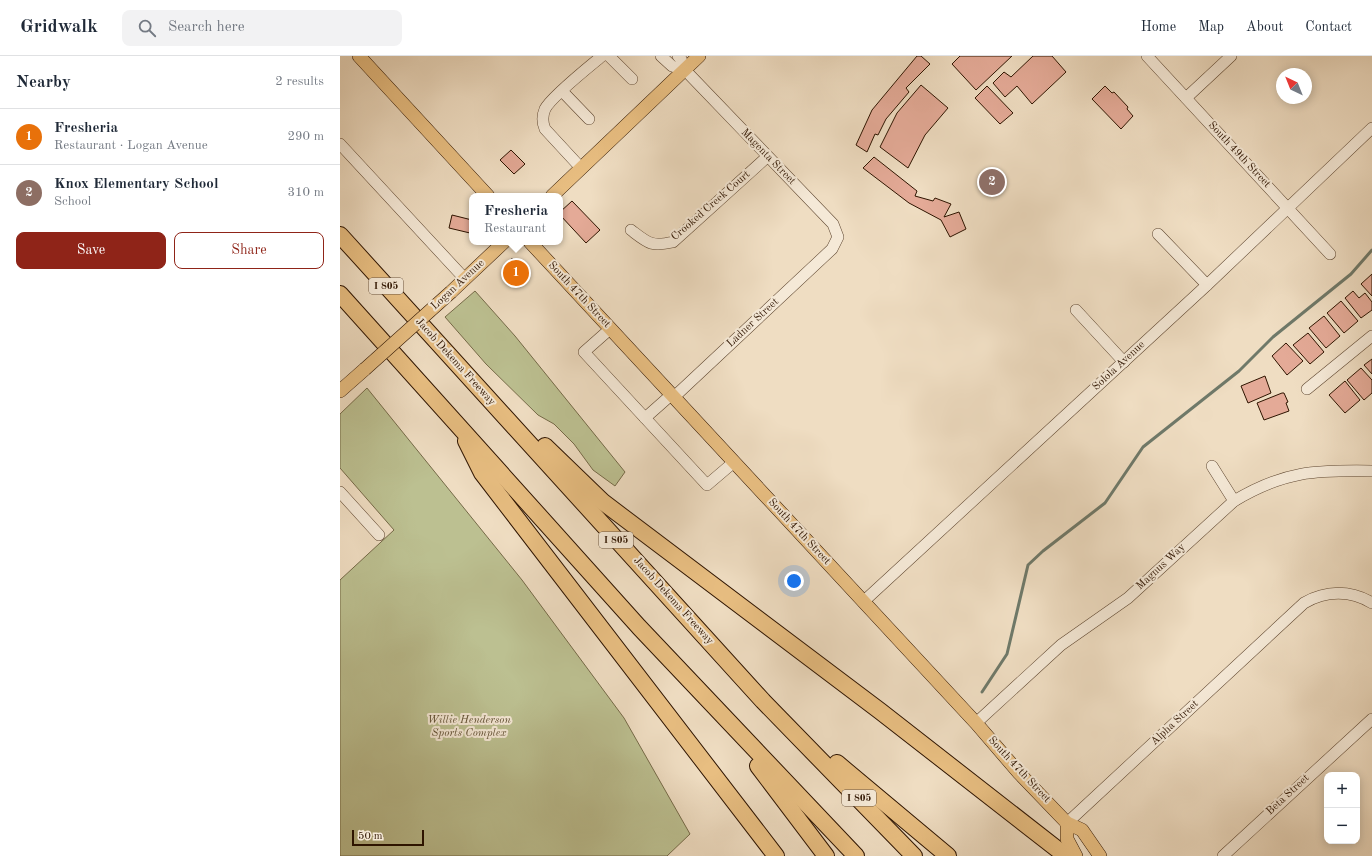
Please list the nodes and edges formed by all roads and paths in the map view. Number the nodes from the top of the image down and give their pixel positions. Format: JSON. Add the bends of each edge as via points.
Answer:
{"nodes":[{"id":1,"x":359,"y":56,"type":"edge"},
{"id":2,"x":602,"y":56,"type":"edge"},
{"id":3,"x":609,"y":56,"type":"edge"},
{"id":4,"x":661,"y":56,"type":"edge"},
{"id":5,"x":678,"y":56,"type":"edge"},
{"id":6,"x":699,"y":56,"type":"edge"},
{"id":7,"x":1147,"y":56,"type":"edge"},
{"id":8,"x":1231,"y":56,"type":"edge"},
{"id":9,"x":685,"y":70,"type":"junction"},
{"id":10,"x":632,"y":79,"type":"dead end"},
{"id":11,"x":562,"y":91,"type":"junction"},
{"id":12,"x":1186,"y":98,"type":"junction"},
{"id":13,"x":589,"y":119,"type":"dead end"},
{"id":14,"x":1372,"y":128,"type":"edge"},
{"id":15,"x":340,"y":144,"type":"edge"},
{"id":16,"x":767,"y":157,"type":"junction"},
{"id":17,"x":581,"y":168,"type":"junction"},
{"id":18,"x":485,"y":193,"type":"edge"},
{"id":19,"x":555,"y":193,"type":"edge"},
{"id":20,"x":1288,"y":208,"type":"junction"},
{"id":21,"x":631,"y":230,"type":"dead end"},
{"id":22,"x":1158,"y":234,"type":"dead end"},
{"id":23,"x":340,"y":235,"type":"edge"},
{"id":24,"x":501,"y":245,"type":"edge"},
{"id":25,"x":533,"y":245,"type":"edge"},
{"id":26,"x":832,"y":249,"type":"joint"},
{"id":27,"x":1330,"y":254,"type":"dead end"},
{"id":28,"x":465,"y":279,"type":"junction"},
{"id":29,"x":1207,"y":285,"type":"junction"},
{"id":30,"x":340,"y":294,"type":"edge"},
{"id":31,"x":1076,"y":310,"type":"dead end"},
{"id":32,"x":610,"y":329,"type":"junction"},
{"id":33,"x":432,"y":336,"type":"junction"},
{"id":34,"x":1372,"y":336,"type":"edge"},
{"id":35,"x":1124,"y":362,"type":"junction"},
{"id":36,"x":1307,"y":389,"type":"dead end"},
{"id":37,"x":340,"y":392,"type":"edge"},
{"id":38,"x":672,"y":396,"type":"junction"},
{"id":39,"x":645,"y":418,"type":"junction"},
{"id":40,"x":457,"y":424,"type":"junction"},
{"id":41,"x":734,"y":462,"type":"junction"},
{"id":42,"x":1212,"y":466,"type":"dead end"},
{"id":43,"x":1372,"y":471,"type":"edge"},
{"id":44,"x":340,"y":492,"type":"edge"},
{"id":45,"x":1234,"y":501,"type":"junction"},
{"id":46,"x":379,"y":535,"type":"dead end"},
{"id":47,"x":863,"y":602,"type":"junction"},
{"id":48,"x":1372,"y":603,"type":"edge"},
{"id":49,"x":639,"y":627,"type":"junction"},
{"id":50,"x":763,"y":701,"type":"junction"},
{"id":51,"x":1372,"y":719,"type":"edge"},
{"id":52,"x":976,"y":723,"type":"junction"},
{"id":53,"x":1067,"y":823,"type":"junction"},
{"id":54,"x":776,"y":856,"type":"edge"},
{"id":55,"x":826,"y":856,"type":"edge"},
{"id":56,"x":856,"y":856,"type":"edge"},
{"id":57,"x":914,"y":856,"type":"edge"},
{"id":58,"x":948,"y":856,"type":"edge"},
{"id":59,"x":1066,"y":856,"type":"edge"},
{"id":60,"x":1076,"y":856,"type":"edge"},
{"id":61,"x":1100,"y":856,"type":"edge"},
{"id":62,"x":1222,"y":856,"type":"edge"}],
"edges":[{"from":1,"to":18,"type":"main road"},
{"from":2,"to":11,"type":"street"},
{"from":3,"to":10,"type":"street"},
{"from":4,"to":9,"type":"street","via":[[672,66]]},
{"from":5,"to":9,"type":"street"},
{"from":6,"to":9,"type":"main road"},
{"from":7,"to":12,"type":"street","name":"South 49th Street"},
{"from":8,"to":12,"type":"street"},
{"from":9,"to":16,"type":"street","name":"Magenta Street"},
{"from":9,"to":17,"type":"main road"},
{"from":11,"to":13,"type":"street"},
{"from":11,"to":17,"type":"street","via":[[546,107],[542,123]]},
{"from":12,"to":20,"type":"street","name":"South 49th Street"},
{"from":14,"to":20,"type":"street","name":"Solola Avenue"},
{"from":15,"to":28,"type":"street"},
{"from":16,"to":21,"type":"street","name":"Crooked Creek Court","via":[[673,242],[658,246],[650,244]]},
{"from":16,"to":26,"type":"street","name":"Magenta Street","via":[[833,224],[838,237]]},
{"from":17,"to":19,"type":"main road"},
{"from":20,"to":27,"type":"street","name":"South 49th Street"},
{"from":20,"to":29,"type":"street","name":"Solola Avenue"},
{"from":22,"to":29,"type":"street"},
{"from":23,"to":33,"type":"highway","name":"Jacob Dekema Freeway","number":"I 805"},
{"from":24,"to":28,"type":"main road","name":"Logan Avenue"},
{"from":25,"to":32,"type":"main road","name":"South 47th Street"},
{"from":26,"to":38,"type":"street","name":"Ladner Street"},
{"from":28,"to":37,"type":"main road","name":"Logan Avenue","bridge":true},
{"from":29,"to":35,"type":"street","name":"Solola Avenue"},
{"from":30,"to":40,"type":"highway"},
{"from":31,"to":35,"type":"street"},
{"from":32,"to":38,"type":"main road","name":"South 47th Street"},
{"from":32,"to":39,"type":"street","via":[[584,352]]},
{"from":33,"to":50,"type":"highway","name":"Jacob Dekema Freeway","number":"I 805"},
{"from":33,"to":59,"type":"highway","via":[[603,502],[880,711]]},
{"from":34,"to":36,"type":"street"},
{"from":35,"to":47,"type":"street","name":"Solola Avenue"},
{"from":38,"to":39,"type":"street","name":"Ladner Street"},
{"from":38,"to":41,"type":"main road","name":"South 47th Street"},
{"from":39,"to":41,"type":"street","via":[[707,485]]},
{"from":40,"to":49,"type":"highway"},
{"from":40,"to":54,"type":"highway","via":[[482,473]]},
{"from":41,"to":47,"type":"main road","name":"South 47th Street"},
{"from":42,"to":45,"type":"street"},
{"from":43,"to":45,"type":"street","name":"Magnus Way","via":[[1322,470],[1286,476]]},
{"from":44,"to":46,"type":"street"},
{"from":45,"to":52,"type":"street","name":"Magnus Way","via":[[1128,598],[1061,645]]},
{"from":47,"to":52,"type":"main road","name":"South 47th Street"},
{"from":48,"to":53,"type":"street","name":"Alpha Street","via":[[1345,593],[1322,595],[1304,603]]},
{"from":49,"to":55,"type":"highway","via":[[763,772]]},
{"from":49,"to":56,"type":"highway"},
{"from":50,"to":57,"type":"highway","name":"Jacob Dekema Freeway","number":"I 805"},
{"from":50,"to":58,"type":"highway"},
{"from":51,"to":62,"type":"street","name":"Beta Street"},
{"from":52,"to":53,"type":"main road","name":"South 47th Street"},
{"from":53,"to":60,"type":"main road","via":[[1067,839]]},
{"from":53,"to":61,"type":"main road","name":"South 47th Street","via":[[1082,830]]}]}
